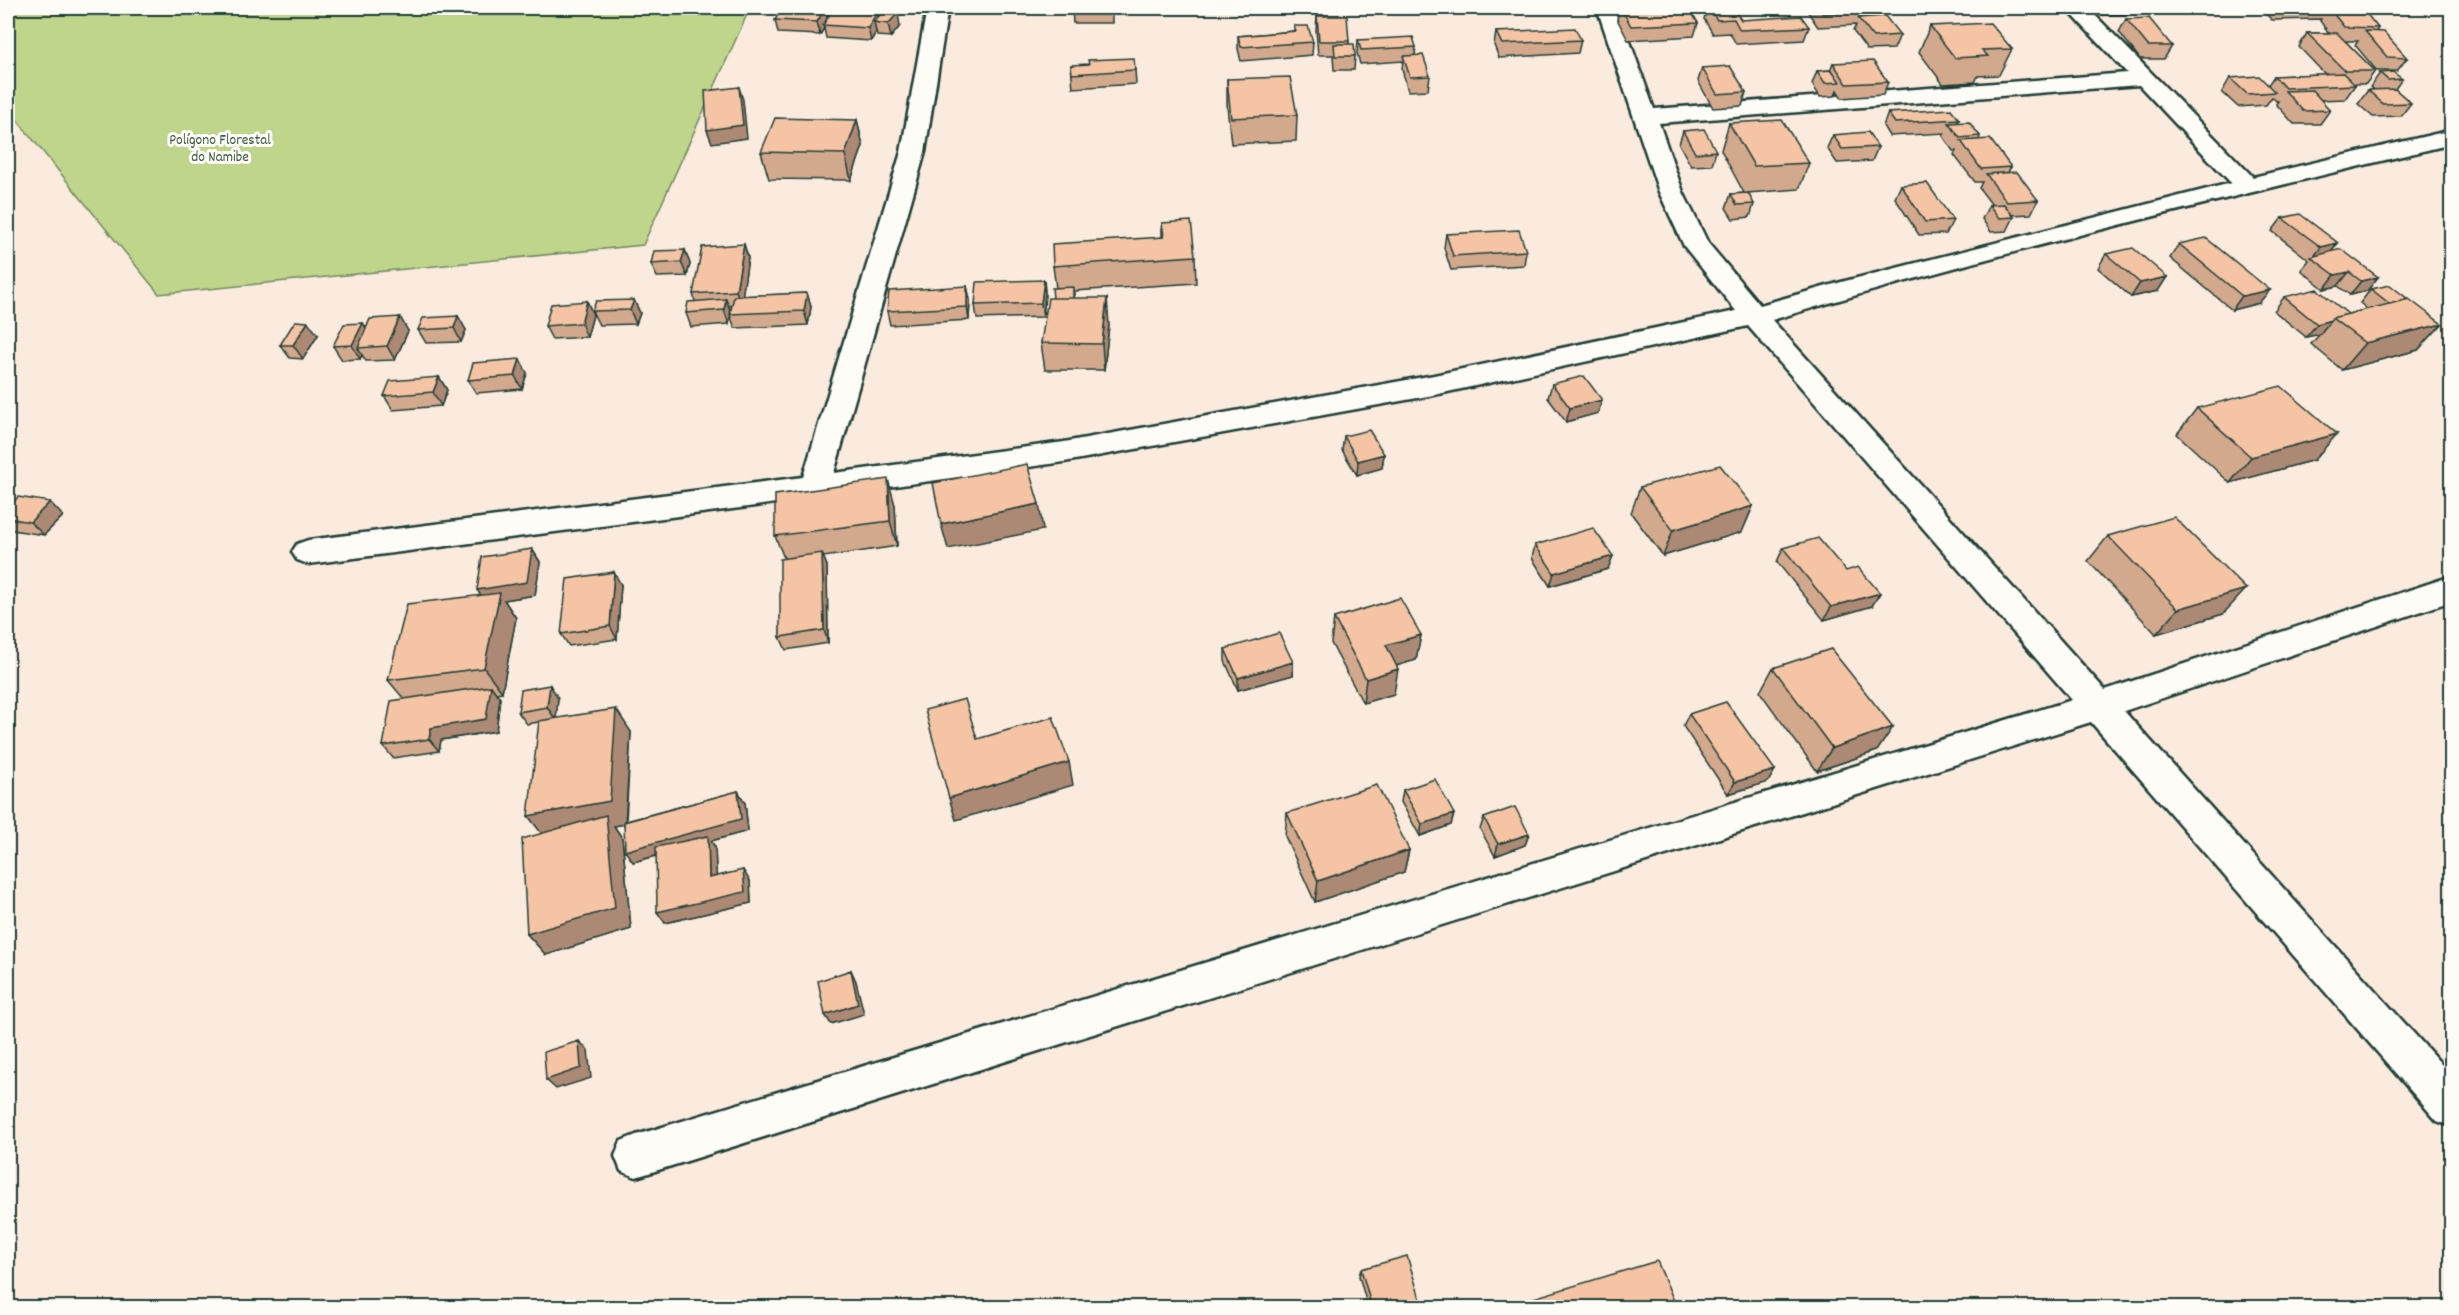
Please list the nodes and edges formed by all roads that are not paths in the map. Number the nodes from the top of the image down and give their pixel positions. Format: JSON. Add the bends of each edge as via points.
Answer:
{"nodes":[{"id":1,"x":937,"y":8,"type":"edge"},
{"id":2,"x":1607,"y":8,"type":"edge"},
{"id":3,"x":2077,"y":8,"type":"edge"},
{"id":4,"x":2144,"y":78,"type":"junction"},
{"id":5,"x":1645,"y":117,"type":"junction"},
{"id":6,"x":2451,"y":137,"type":"edge"},
{"id":7,"x":2248,"y":186,"type":"junction"},
{"id":8,"x":1754,"y":316,"type":"junction"},
{"id":9,"x":815,"y":486,"type":"junction"},
{"id":10,"x":308,"y":552,"type":"dead end"},
{"id":11,"x":2451,"y":588,"type":"edge"},
{"id":12,"x":2098,"y":706,"type":"junction"},
{"id":13,"x":2451,"y":1107,"type":"edge"},
{"id":14,"x":636,"y":1156,"type":"dead end"}],
"edges":[{"from":1,"to":9,"type":"street","via":[[913,152]]},
{"from":2,"to":5,"type":"street"},
{"from":3,"to":4,"type":"street"},
{"from":4,"to":5,"type":"street"},
{"from":4,"to":7,"type":"street"},
{"from":5,"to":8,"type":"street","via":[[1671,192],[1697,246]]},
{"from":6,"to":7,"type":"street"},
{"from":7,"to":8,"type":"street"},
{"from":8,"to":9,"type":"street","via":[[1434,385],[1064,452]]},
{"from":8,"to":12,"type":"street"},
{"from":9,"to":10,"type":"street"},
{"from":11,"to":12,"type":"street"},
{"from":12,"to":13,"type":"street"},
{"from":12,"to":14,"type":"street"}]}
